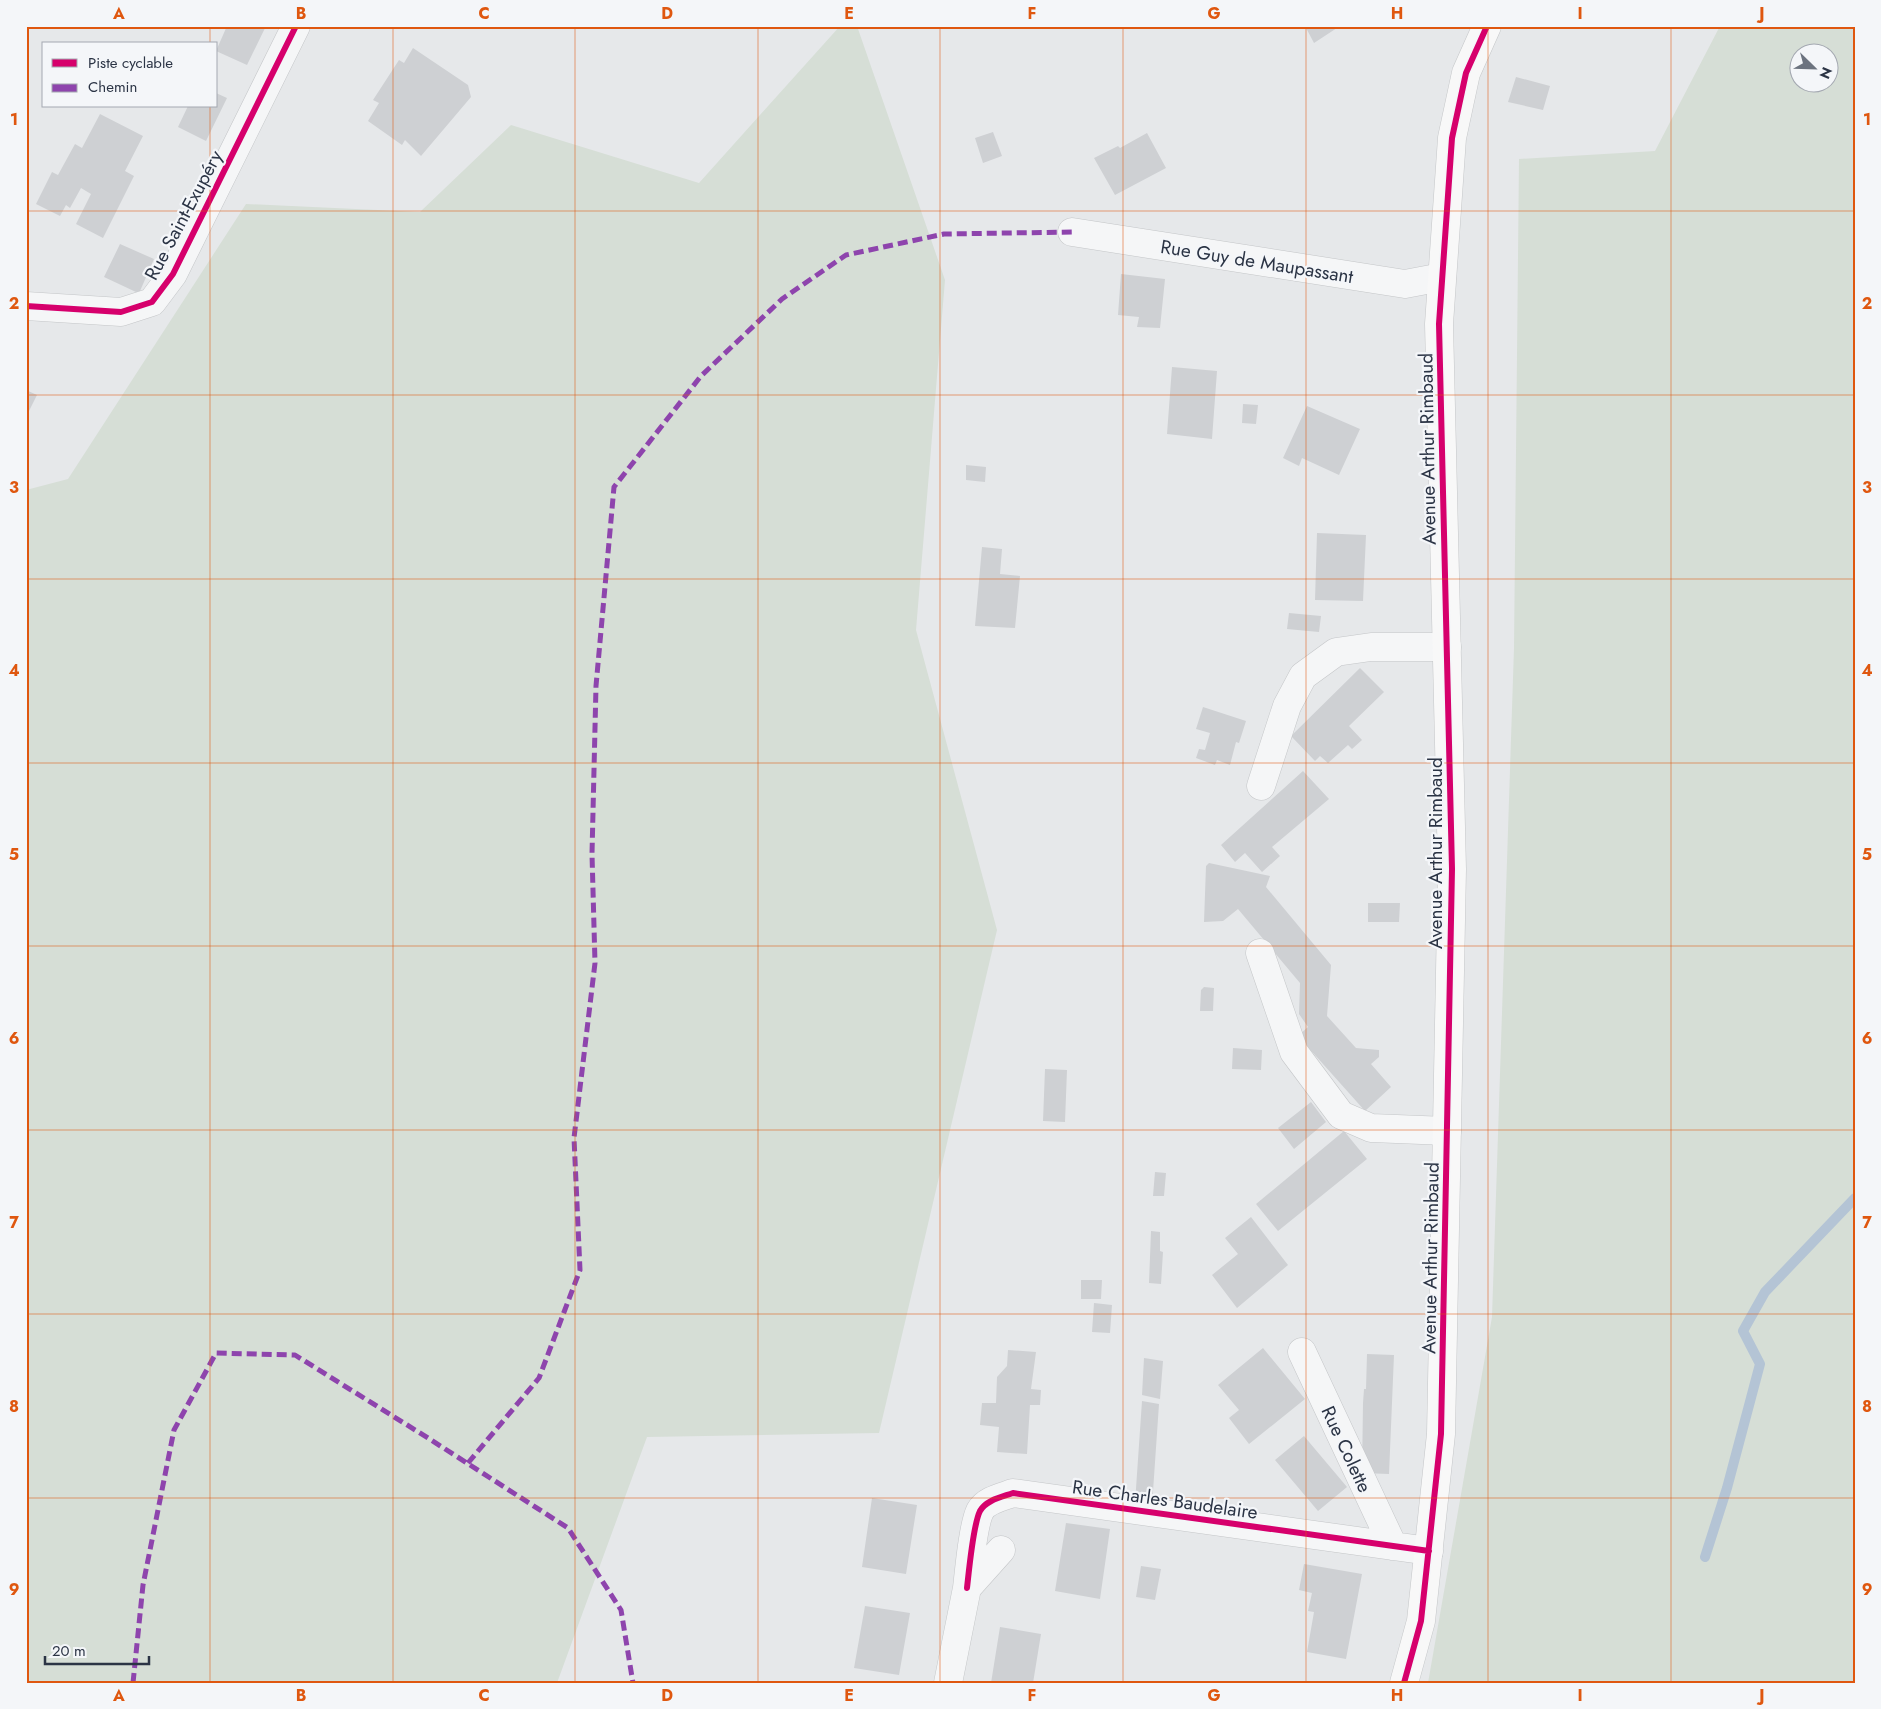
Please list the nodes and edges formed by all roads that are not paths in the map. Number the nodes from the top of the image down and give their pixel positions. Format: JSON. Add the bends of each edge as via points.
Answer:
{"nodes":[{"id":1,"x":296,"y":26,"type":"edge"},
{"id":2,"x":1487,"y":26,"type":"edge"},
{"id":3,"x":1072,"y":232,"type":"dead end"},
{"id":4,"x":1442,"y":277,"type":"junction"},
{"id":5,"x":26,"y":306,"type":"edge"},
{"id":6,"x":1447,"y":647,"type":"junction"},
{"id":7,"x":1261,"y":786,"type":"dead end"},
{"id":8,"x":1260,"y":953,"type":"dead end"},
{"id":9,"x":1447,"y":1131,"type":"junction"},
{"id":10,"x":1302,"y":1352,"type":"dead end"},
{"id":11,"x":1393,"y":1546,"type":"junction"},
{"id":12,"x":1001,"y":1550,"type":"dead end"},
{"id":13,"x":1429,"y":1550,"type":"junction"},
{"id":14,"x":967,"y":1588,"type":"junction"},
{"id":15,"x":948,"y":1683,"type":"edge"},
{"id":16,"x":1404,"y":1683,"type":"edge"}],
"edges":[{"from":1,"to":5,"type":"street","name":"Rue Saint-Exupéry","via":[[173,274],[152,302],[121,312]]},
{"from":2,"to":4,"type":"street","name":"Avenue Arthur Rimbaud","via":[[1466,73],[1452,138]]},
{"from":3,"to":4,"type":"street","name":"Rue Guy de Maupassant","via":[[1405,284]]},
{"from":4,"to":6,"type":"street","name":"Avenue Arthur Rimbaud","via":[[1439,324]]},
{"from":6,"to":7,"type":"street","via":[[1371,647],[1336,652],[1303,676],[1287,706]]},
{"from":6,"to":9,"type":"street","name":"Avenue Arthur Rimbaud","via":[[1452,869]]},
{"from":8,"to":9,"type":"street","via":[[1294,1052],[1341,1115],[1371,1128]]},
{"from":9,"to":13,"type":"street","name":"Avenue Arthur Rimbaud","via":[[1441,1434]]},
{"from":10,"to":11,"type":"street","name":"Rue Colette"},
{"from":11,"to":13,"type":"street","name":"Rue Charles Baudelaire"},
{"from":11,"to":14,"type":"street","name":"Rue Charles Baudelaire","via":[[1013,1493],[991,1501],[980,1511]]},
{"from":12,"to":14,"type":"street"},
{"from":13,"to":16,"type":"street","name":"Avenue Arthur Rimbaud","via":[[1421,1621]]},
{"from":14,"to":15,"type":"street"}]}
